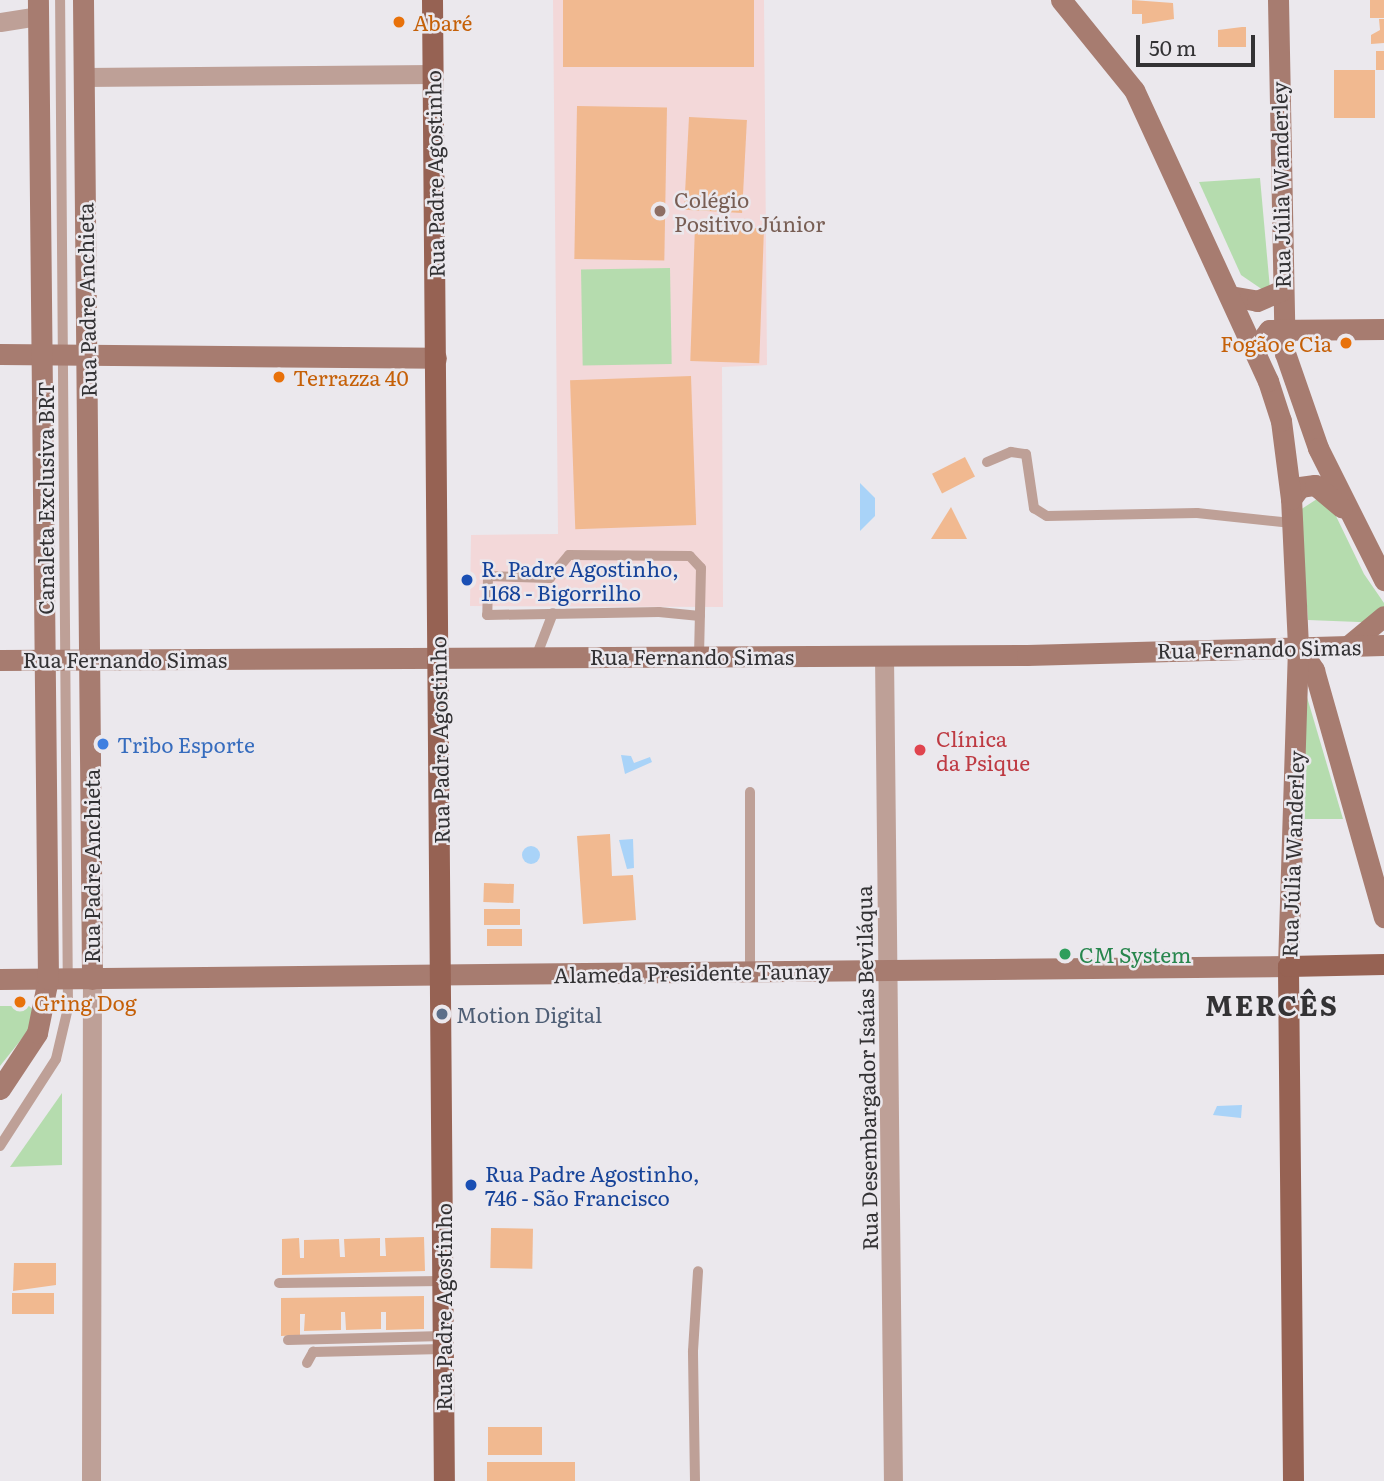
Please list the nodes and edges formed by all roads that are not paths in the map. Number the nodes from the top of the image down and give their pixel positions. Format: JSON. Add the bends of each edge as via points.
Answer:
{"nodes":[{"id":1,"x":61,"y":0,"type":"edge"},
{"id":2,"x":83,"y":0,"type":"edge"},
{"id":3,"x":432,"y":0,"type":"edge"},
{"id":4,"x":1061,"y":0,"type":"edge"},
{"id":5,"x":1278,"y":0,"type":"edge"},
{"id":6,"x":38,"y":8,"type":"edge"},
{"id":7,"x":0,"y":22,"type":"edge"},
{"id":8,"x":433,"y":74,"type":"junction"},
{"id":9,"x":84,"y":77,"type":"junction"},
{"id":10,"x":1281,"y":291,"type":"junction"},
{"id":11,"x":1230,"y":296,"type":"junction"},
{"id":12,"x":1281,"y":328,"type":"junction"},
{"id":13,"x":1384,"y":329,"type":"edge"},
{"id":14,"x":1254,"y":350,"type":"junction"},
{"id":15,"x":0,"y":354,"type":"edge"},
{"id":16,"x":52,"y":355,"type":"junction"},
{"id":17,"x":87,"y":355,"type":"junction"},
{"id":18,"x":436,"y":358,"type":"junction"},
{"id":19,"x":987,"y":462,"type":"dead end"},
{"id":20,"x":1291,"y":499,"type":"junction"},
{"id":21,"x":1349,"y":514,"type":"junction"},
{"id":22,"x":1291,"y":523,"type":"junction"},
{"id":23,"x":1384,"y":580,"type":"edge"},
{"id":24,"x":553,"y":613,"type":"junction"},
{"id":25,"x":699,"y":616,"type":"junction"},
{"id":26,"x":1384,"y":616,"type":"edge"},
{"id":27,"x":1349,"y":645,"type":"junction"},
{"id":28,"x":1384,"y":645,"type":"edge"},
{"id":29,"x":1298,"y":646,"type":"junction"},
{"id":30,"x":699,"y":656,"type":"junction"},
{"id":31,"x":884,"y":656,"type":"junction"},
{"id":32,"x":438,"y":657,"type":"junction"},
{"id":33,"x":536,"y":657,"type":"junction"},
{"id":34,"x":55,"y":659,"type":"junction"},
{"id":35,"x":89,"y":659,"type":"junction"},
{"id":36,"x":0,"y":660,"type":"edge"},
{"id":37,"x":750,"y":792,"type":"dead end"},
{"id":38,"x":1384,"y":917,"type":"edge"},
{"id":39,"x":1384,"y":964,"type":"edge"},
{"id":40,"x":1288,"y":966,"type":"junction"},
{"id":41,"x":887,"y":970,"type":"junction"},
{"id":42,"x":750,"y":971,"type":"junction"},
{"id":43,"x":442,"y":975,"type":"junction"},
{"id":44,"x":0,"y":979,"type":"edge"},
{"id":45,"x":58,"y":979,"type":"junction"},
{"id":46,"x":92,"y":979,"type":"junction"},
{"id":47,"x":0,"y":1089,"type":"edge"},
{"id":48,"x":0,"y":1146,"type":"edge"},
{"id":49,"x":698,"y":1271,"type":"dead end"},
{"id":50,"x":443,"y":1281,"type":"junction"},
{"id":51,"x":279,"y":1283,"type":"dead end"},
{"id":52,"x":288,"y":1340,"type":"dead end"},
{"id":53,"x":444,"y":1342,"type":"junction"},
{"id":54,"x":307,"y":1363,"type":"dead end"},
{"id":55,"x":91,"y":1481,"type":"edge"},
{"id":56,"x":444,"y":1481,"type":"edge"},
{"id":57,"x":695,"y":1481,"type":"edge"},
{"id":58,"x":893,"y":1481,"type":"edge"},
{"id":59,"x":1293,"y":1481,"type":"edge"}],
"edges":[{"from":1,"to":16,"type":"lane","name":"Canaleta Exclusiva BRT"},
{"from":2,"to":9,"type":"main road","name":"Rua Padre Anchieta"},
{"from":3,"to":8,"type":"main road","name":"Rua Padre Agostinho"},
{"from":4,"to":11,"type":"main road","name":"Rua Júlia Wanderley","via":[[1133,90]]},
{"from":5,"to":10,"type":"main road","name":"Rua Júlia Wanderley"},
{"from":6,"to":7,"type":"street"},
{"from":6,"to":16,"type":"main road","name":"Rua Padre Anchieta"},
{"from":8,"to":9,"type":"street"},
{"from":8,"to":18,"type":"main road","name":"Rua Padre Agostinho"},
{"from":9,"to":17,"type":"main road","name":"Rua Padre Anchieta"},
{"from":10,"to":11,"type":"main road","via":[[1257,301]]},
{"from":10,"to":12,"type":"main road","name":"Rua Júlia Wanderley"},
{"from":11,"to":14,"type":"main road","name":"Rua Júlia Wanderley"},
{"from":12,"to":13,"type":"main road"},
{"from":12,"to":14,"type":"main road","via":[[1269,330]]},
{"from":12,"to":21,"type":"main road","name":"Rua Júlia Wanderley","via":[[1292,384]]},
{"from":14,"to":20,"type":"main road","name":"Rua Júlia Wanderley","via":[[1276,402]]},
{"from":15,"to":16,"type":"main road"},
{"from":16,"to":17,"type":"main road"},
{"from":16,"to":34,"type":"main road","name":"Rua Padre Anchieta"},
{"from":17,"to":18,"type":"main road"},
{"from":17,"to":35,"type":"main road","name":"Rua Padre Anchieta"},
{"from":18,"to":32,"type":"main road","name":"Rua Padre Agostinho"},
{"from":19,"to":22,"type":"lane","via":[[1011,452],[1026,454],[1034,508],[1047,516],[1197,513]]},
{"from":20,"to":21,"type":"main road","via":[[1300,487],[1315,485]]},
{"from":20,"to":22,"type":"main road","name":"Rua Júlia Wanderley"},
{"from":21,"to":23,"type":"main road","name":"Rua Júlia Wanderley"},
{"from":22,"to":29,"type":"main road","name":"Rua Júlia Wanderley"},
{"from":24,"to":25,"type":"lane"},
{"from":24,"to":25,"type":"lane","via":[[486,615],[488,576],[550,578],[569,555],[690,556],[701,568]]},
{"from":24,"to":33,"type":"lane"},
{"from":25,"to":30,"type":"lane"},
{"from":26,"to":27,"type":"main road"},
{"from":27,"to":28,"type":"main road","name":"Rua Fernando Simas"},
{"from":27,"to":29,"type":"main road","name":"Rua Fernando Simas"},
{"from":29,"to":31,"type":"main road","name":"Rua Fernando Simas"},
{"from":29,"to":38,"type":"main road","via":[[1314,670]]},
{"from":29,"to":40,"type":"main road","name":"Rua Júlia Wanderley"},
{"from":30,"to":31,"type":"main road","name":"Rua Fernando Simas"},
{"from":30,"to":33,"type":"main road","name":"Rua Fernando Simas"},
{"from":31,"to":41,"type":"street","name":"Rua Desembargador Isaías Beviláqua"},
{"from":32,"to":33,"type":"main road","name":"Rua Fernando Simas"},
{"from":32,"to":35,"type":"main road","name":"Rua Fernando Simas"},
{"from":32,"to":43,"type":"main road","name":"Rua Padre Agostinho"},
{"from":34,"to":35,"type":"main road","name":"Rua Fernando Simas"},
{"from":34,"to":36,"type":"main road","name":"Rua Fernando Simas"},
{"from":34,"to":45,"type":"main road","name":"Rua Padre Anchieta"},
{"from":35,"to":46,"type":"main road","name":"Rua Padre Anchieta"},
{"from":37,"to":42,"type":"lane"},
{"from":39,"to":40,"type":"main road","name":"Alameda Presidente Taunay"},
{"from":40,"to":41,"type":"main road","name":"Alameda Presidente Taunay"},
{"from":40,"to":59,"type":"main road","name":"Rua Júlia Wanderley"},
{"from":41,"to":42,"type":"main road","name":"Alameda Presidente Taunay"},
{"from":41,"to":58,"type":"street","name":"Rua Desembargador Isaías Beviláqua"},
{"from":42,"to":43,"type":"main road","name":"Alameda Presidente Taunay"},
{"from":43,"to":46,"type":"main road","name":"Alameda Presidente Taunay"},
{"from":43,"to":50,"type":"main road","name":"Rua Padre Agostinho"},
{"from":44,"to":45,"type":"main road","name":"Alameda Presidente Taunay"},
{"from":45,"to":46,"type":"main road","name":"Alameda Presidente Taunay"},
{"from":45,"to":47,"type":"main road","name":"Rua Padre Anchieta","via":[[37,1033]]},
{"from":45,"to":48,"type":"lane","via":[[65,1034],[56,1059]]},
{"from":46,"to":55,"type":"street","name":"Rua Padre Anchieta"},
{"from":49,"to":57,"type":"lane","via":[[693,1351]]},
{"from":50,"to":51,"type":"lane"},
{"from":50,"to":53,"type":"main road","name":"Rua Padre Agostinho"},
{"from":52,"to":53,"type":"lane"},
{"from":53,"to":54,"type":"lane","via":[[313,1352]]},
{"from":53,"to":56,"type":"main road","name":"Rua Padre Agostinho"}]}
